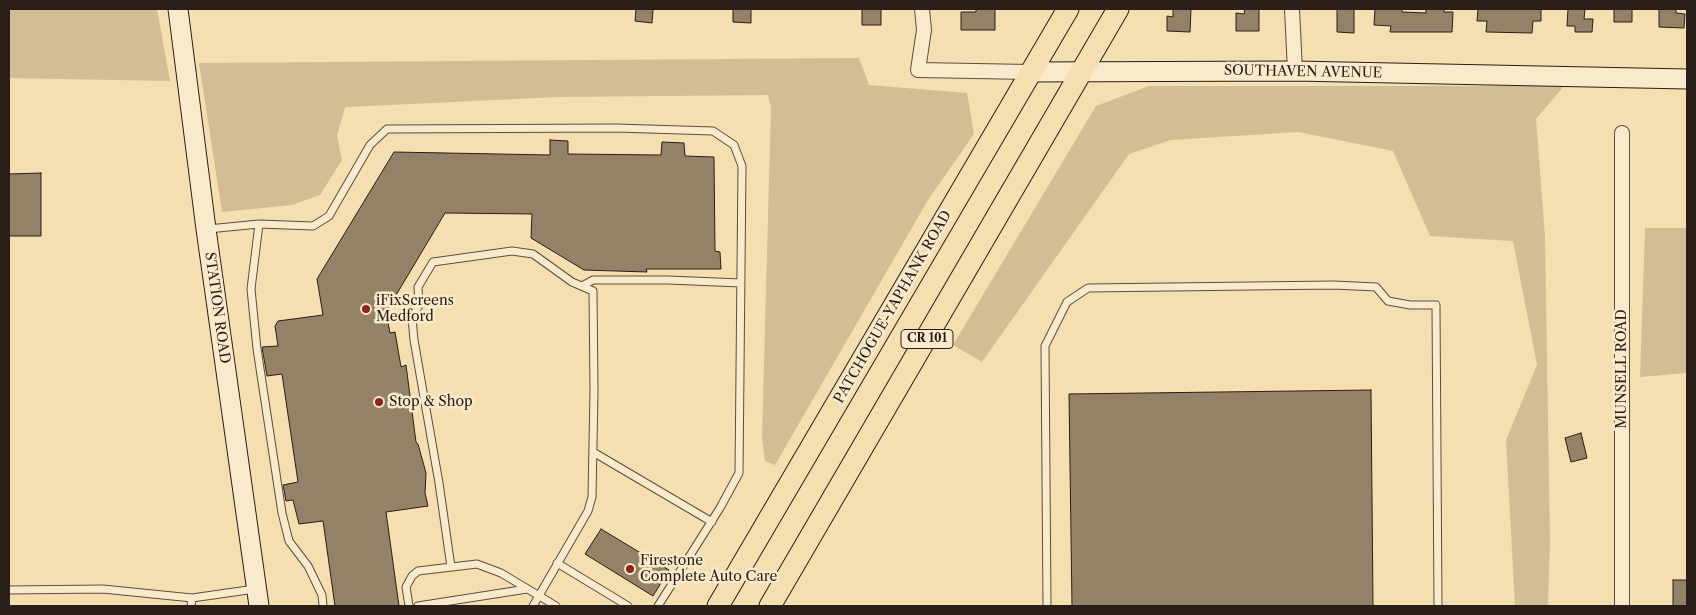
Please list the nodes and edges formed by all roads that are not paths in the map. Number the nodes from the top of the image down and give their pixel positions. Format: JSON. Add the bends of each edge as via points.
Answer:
{"nodes":[{"id":1,"x":178,"y":9,"type":"edge"},
{"id":2,"x":922,"y":9,"type":"edge"},
{"id":3,"x":1068,"y":9,"type":"edge"},
{"id":4,"x":1118,"y":9,"type":"edge"},
{"id":5,"x":1292,"y":9,"type":"edge"},
{"id":6,"x":1083,"y":71,"type":"junction"},
{"id":7,"x":1294,"y":71,"type":"junction"},
{"id":8,"x":1031,"y":72,"type":"junction"},
{"id":9,"x":1687,"y":79,"type":"edge"},
{"id":10,"x":1622,"y":133,"type":"dead end"},
{"id":11,"x":259,"y":224,"type":"junction"},
{"id":12,"x":206,"y":229,"type":"junction"},
{"id":13,"x":741,"y":282,"type":"junction"},
{"id":14,"x":582,"y":286,"type":"junction"},
{"id":15,"x":593,"y":452,"type":"junction"},
{"id":16,"x":712,"y":522,"type":"junction"},
{"id":17,"x":557,"y":564,"type":"junction"},
{"id":18,"x":451,"y":567,"type":"junction"},
{"id":19,"x":528,"y":589,"type":"junction"},
{"id":20,"x":9,"y":590,"type":"edge"},
{"id":21,"x":538,"y":595,"type":"junction"},
{"id":22,"x":258,"y":598,"type":"edge"},
{"id":23,"x":191,"y":602,"type":"edge"},
{"id":24,"x":324,"y":606,"type":"edge"},
{"id":25,"x":409,"y":606,"type":"edge"},
{"id":26,"x":418,"y":606,"type":"edge"},
{"id":27,"x":533,"y":606,"type":"edge"},
{"id":28,"x":556,"y":606,"type":"edge"},
{"id":29,"x":628,"y":606,"type":"edge"},
{"id":30,"x":658,"y":606,"type":"edge"},
{"id":31,"x":718,"y":606,"type":"edge"},
{"id":32,"x":770,"y":606,"type":"edge"},
{"id":33,"x":1047,"y":606,"type":"edge"},
{"id":34,"x":1438,"y":606,"type":"edge"},
{"id":35,"x":1622,"y":606,"type":"edge"}],
"edges":[{"from":1,"to":12,"type":"street","name":"STATION ROAD"},
{"from":2,"to":8,"type":"street","name":"SOUTHAVEN AVENUE","via":[[924,30],[918,70]]},
{"from":3,"to":8,"type":"main road","name":"PATCHOGUE-YAPHANK ROAD","number":"CR 101"},
{"from":4,"to":6,"type":"main road","number":"CR 101"},
{"from":5,"to":7,"type":"street"},
{"from":6,"to":7,"type":"street","name":"SOUTHAVEN AVENUE"},
{"from":6,"to":8,"type":"street","name":"SOUTHAVEN AVENUE"},
{"from":6,"to":32,"type":"main road","number":"CR 101"},
{"from":7,"to":9,"type":"street","name":"SOUTHAVEN AVENUE"},
{"from":8,"to":31,"type":"main road","name":"PATCHOGUE-YAPHANK ROAD","number":"CR 101"},
{"from":10,"to":35,"type":"street","name":"MUNSELL ROAD"},
{"from":11,"to":12,"type":"lane"},
{"from":11,"to":13,"type":"lane","via":[[313,226],[329,216],[370,145],[386,130],[616,128],[713,132],[734,145],[742,166]]},
{"from":11,"to":24,"type":"lane","via":[[251,289],[256,349],[282,513],[289,541],[308,566]]},
{"from":12,"to":22,"type":"street","name":"STATION ROAD"},
{"from":13,"to":14,"type":"lane","via":[[593,280]]},
{"from":13,"to":16,"type":"lane","via":[[740,472]]},
{"from":14,"to":15,"type":"lane","via":[[593,291]]},
{"from":14,"to":18,"type":"lane","via":[[533,254],[512,251],[434,262],[418,287],[418,305],[412,318],[414,340],[440,483]]},
{"from":15,"to":16,"type":"lane"},
{"from":15,"to":17,"type":"lane","via":[[592,497],[588,511]]},
{"from":16,"to":30,"type":"lane"},
{"from":17,"to":21,"type":"lane"},
{"from":17,"to":29,"type":"lane"},
{"from":18,"to":19,"type":"lane","via":[[487,566]]},
{"from":18,"to":25,"type":"lane","via":[[418,571],[412,576],[406,587]]},
{"from":19,"to":21,"type":"lane"},
{"from":19,"to":26,"type":"lane"},
{"from":20,"to":23,"type":"lane","via":[[103,589]]},
{"from":21,"to":27,"type":"lane"},
{"from":21,"to":28,"type":"lane"},
{"from":22,"to":23,"type":"lane"},
{"from":33,"to":34,"type":"lane","via":[[1045,346],[1067,302],[1088,288],[1334,285],[1376,287],[1388,301],[1436,305]]}]}
